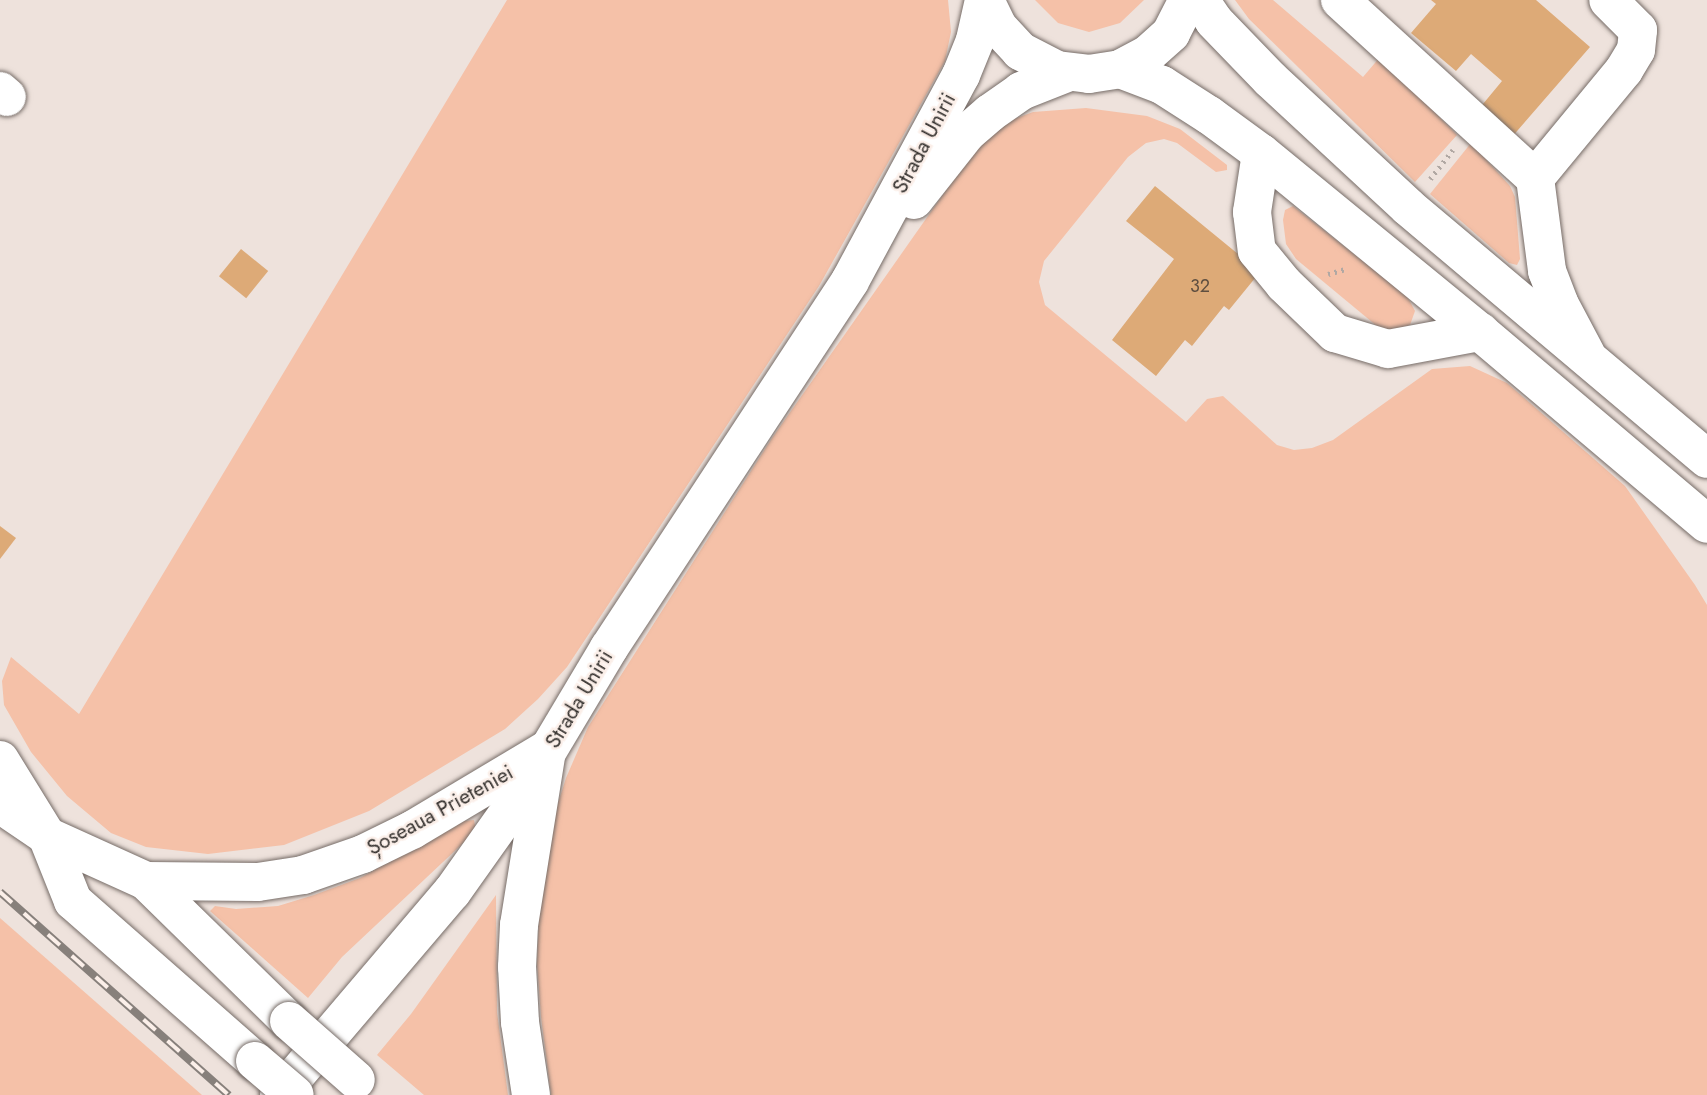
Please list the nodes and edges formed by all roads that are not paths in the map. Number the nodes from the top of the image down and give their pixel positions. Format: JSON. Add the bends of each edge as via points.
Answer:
{"nodes":[{"id":1,"x":985,"y":0,"type":"edge"},
{"id":2,"x":1188,"y":0,"type":"edge"},
{"id":3,"x":1199,"y":0,"type":"edge"},
{"id":4,"x":1340,"y":0,"type":"edge"},
{"id":5,"x":1608,"y":0,"type":"edge"},
{"id":6,"x":1120,"y":69,"type":"junction"},
{"id":7,"x":1067,"y":73,"type":"junction"},
{"id":8,"x":1261,"y":153,"type":"junction"},
{"id":9,"x":1535,"y":178,"type":"junction"},
{"id":10,"x":849,"y":281,"type":"junction"},
{"id":11,"x":1480,"y":332,"type":"junction"},
{"id":12,"x":1586,"y":354,"type":"junction"},
{"id":13,"x":1707,"y":459,"type":"edge"},
{"id":14,"x":1695,"y":514,"type":"edge"},
{"id":15,"x":1707,"y":541,"type":"edge"},
{"id":16,"x":548,"y":749,"type":"junction"},
{"id":17,"x":0,"y":760,"type":"edge"},
{"id":18,"x":0,"y":804,"type":"edge"},
{"id":19,"x":47,"y":836,"type":"junction"},
{"id":20,"x":146,"y":881,"type":"junction"},
{"id":21,"x":365,"y":1087,"type":"edge"},
{"id":22,"x":279,"y":1095,"type":"edge"},
{"id":23,"x":295,"y":1095,"type":"edge"},
{"id":24,"x":531,"y":1095,"type":"edge"}],
"edges":[{"from":1,"to":7,"type":"main road","via":[[1010,43],[1038,62]]},
{"from":1,"to":10,"type":"main road","name":"Strada Unirii","via":[[961,75]]},
{"from":2,"to":6,"type":"main road","via":[[1164,41]]},
{"from":3,"to":12,"type":"main road","via":[[1270,79],[1398,198]]},
{"from":4,"to":9,"type":"main road"},
{"from":5,"to":9,"type":"main road","via":[[1637,30],[1636,50]]},
{"from":6,"to":7,"type":"main road"},
{"from":6,"to":8,"type":"main road","via":[[1162,85]]},
{"from":7,"to":10,"type":"main road","name":"Strada Unirii","via":[[1021,91],[967,133]]},
{"from":8,"to":11,"type":"main road"},
{"from":8,"to":11,"type":"main road","via":[[1252,212],[1257,251],[1335,333],[1388,349]]},
{"from":9,"to":12,"type":"main road","via":[[1547,271]]},
{"from":10,"to":16,"type":"main road","name":"Strada Unirii"},
{"from":11,"to":14,"type":"main road"},
{"from":12,"to":13,"type":"main road"},
{"from":14,"to":15,"type":"main road"},
{"from":16,"to":20,"type":"main road","name":"Șoseaua Prieteniei","via":[[412,830],[327,868],[258,882]]},
{"from":16,"to":22,"type":"main road","name":"Strada Unirii","via":[[452,892]]},
{"from":16,"to":24,"type":"main road","via":[[516,967]]},
{"from":17,"to":19,"type":"main road"},
{"from":18,"to":19,"type":"main road","name":"Șoseaua Prieteniei"},
{"from":19,"to":20,"type":"main road","name":"Șoseaua Prieteniei"},
{"from":19,"to":23,"type":"main road","bridge":true,"via":[[73,901]]},
{"from":20,"to":21,"type":"main road","bridge":true,"via":[[289,1021]]}]}
